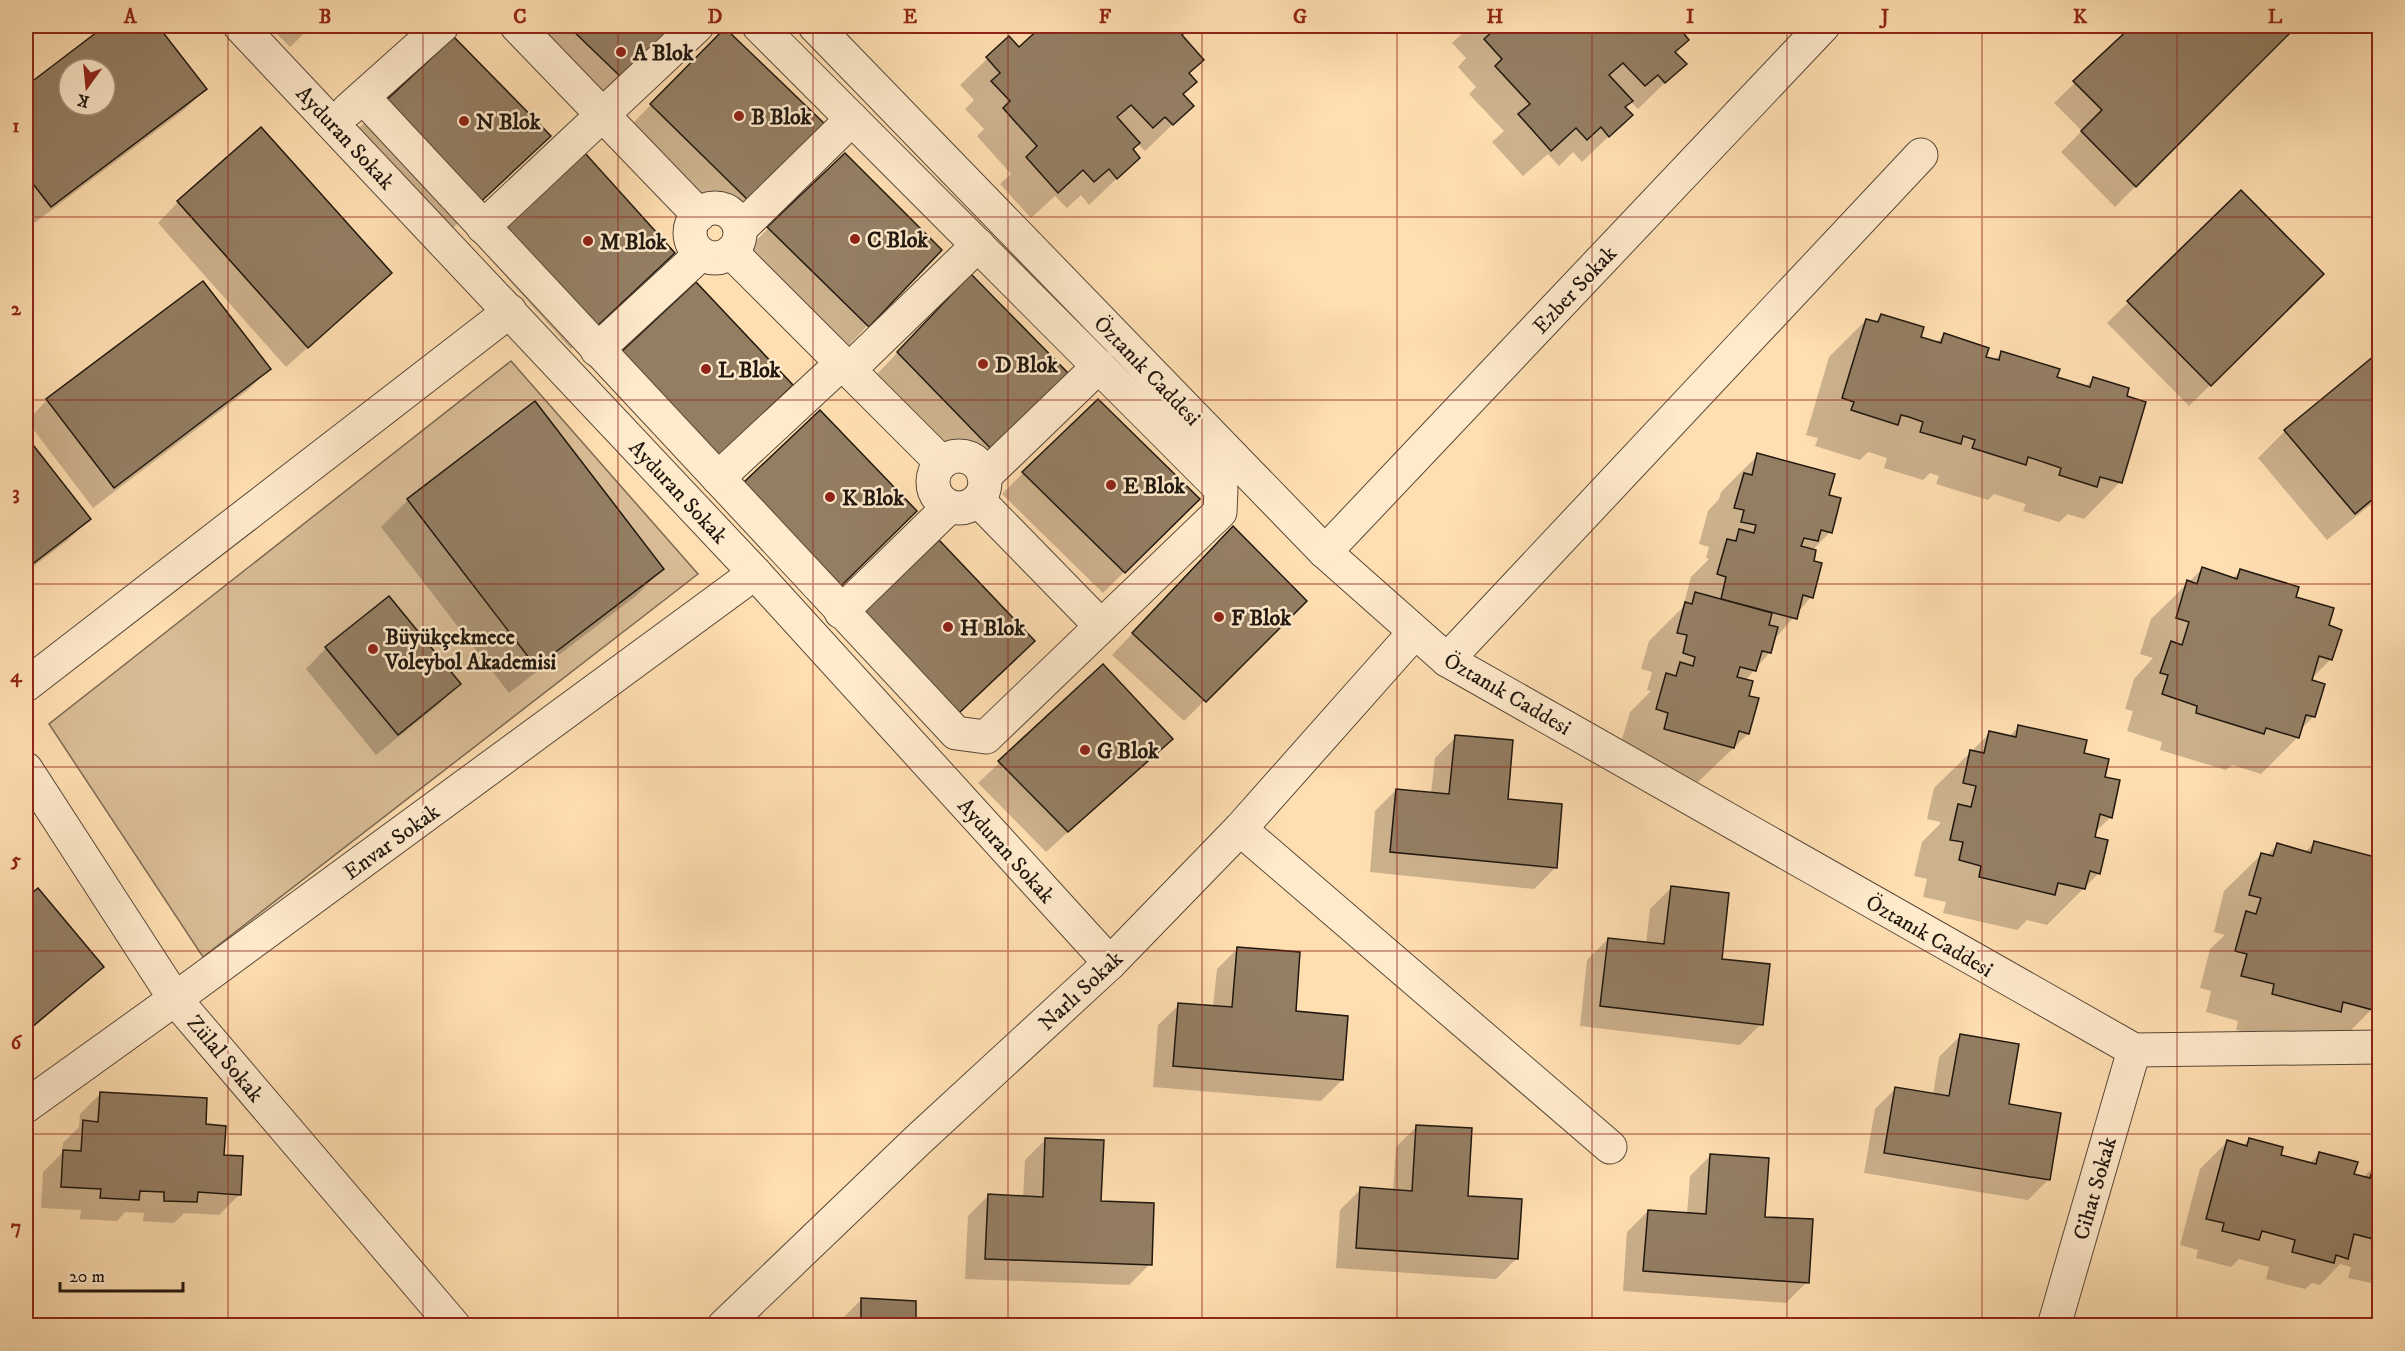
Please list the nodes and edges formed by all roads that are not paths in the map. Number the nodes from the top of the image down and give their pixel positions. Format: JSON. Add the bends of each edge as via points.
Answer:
{"nodes":[{"id":1,"x":240,"y":26,"type":"edge"},
{"id":2,"x":442,"y":26,"type":"edge"},
{"id":3,"x":517,"y":26,"type":"edge"},
{"id":4,"x":697,"y":26,"type":"edge"},
{"id":5,"x":759,"y":26,"type":"edge"},
{"id":6,"x":814,"y":26,"type":"edge"},
{"id":7,"x":1823,"y":26,"type":"edge"},
{"id":8,"x":363,"y":97,"type":"junction"},
{"id":9,"x":602,"y":116,"type":"junction"},
{"id":10,"x":852,"y":118,"type":"junction"},
{"id":11,"x":333,"y":123,"type":"junction"},
{"id":12,"x":1921,"y":155,"type":"dead end"},
{"id":13,"x":699,"y":215,"type":"junction"},
{"id":14,"x":483,"y":227,"type":"junction"},
{"id":15,"x":978,"y":244,"type":"junction"},
{"id":16,"x":724,"y":245,"type":"junction"},
{"id":17,"x":510,"y":311,"type":"junction"},
{"id":18,"x":597,"y":350,"type":"junction"},
{"id":19,"x":846,"y":366,"type":"junction"},
{"id":20,"x":1099,"y":366,"type":"junction"},
{"id":21,"x":941,"y":462,"type":"junction"},
{"id":22,"x":718,"y":478,"type":"junction"},
{"id":23,"x":970,"y":494,"type":"junction"},
{"id":24,"x":1325,"y":552,"type":"junction"},
{"id":25,"x":755,"y":573,"type":"junction"},
{"id":26,"x":841,"y":612,"type":"junction"},
{"id":27,"x":1101,"y":626,"type":"junction"},
{"id":28,"x":1414,"y":633,"type":"junction"},
{"id":29,"x":1447,"y":660,"type":"junction"},
{"id":30,"x":26,"y":685,"type":"edge"},
{"id":31,"x":26,"y":769,"type":"edge"},
{"id":32,"x":1240,"y":829,"type":"junction"},
{"id":33,"x":1110,"y":963,"type":"junction"},
{"id":34,"x":176,"y":999,"type":"junction"},
{"id":35,"x":2379,"y":1047,"type":"edge"},
{"id":36,"x":2134,"y":1050,"type":"junction"},
{"id":37,"x":26,"y":1106,"type":"edge"},
{"id":38,"x":1610,"y":1147,"type":"dead end"},
{"id":39,"x":454,"y":1326,"type":"edge"},
{"id":40,"x":724,"y":1326,"type":"edge"},
{"id":41,"x":2054,"y":1326,"type":"edge"}],
"edges":[{"from":1,"to":11,"type":"street","name":"Ayduran Sokak"},
{"from":2,"to":8,"type":"street"},
{"from":3,"to":9,"type":"street"},
{"from":4,"to":9,"type":"street"},
{"from":5,"to":10,"type":"street"},
{"from":6,"to":24,"type":"street","name":"Öztanık Caddesi"},
{"from":7,"to":24,"type":"street","name":"Ezber Sokak"},
{"from":8,"to":11,"type":"street"},
{"from":8,"to":14,"type":"street"},
{"from":9,"to":13,"type":"street"},
{"from":9,"to":14,"type":"street"},
{"from":10,"to":15,"type":"street"},
{"from":10,"to":16,"type":"street"},
{"from":11,"to":17,"type":"street","name":"Ayduran Sokak"},
{"from":12,"to":29,"type":"street"},
{"from":13,"to":16,"type":"street","via":[[691,225],[695,248]]},
{"from":13,"to":16,"type":"street","via":[[707,209],[724,210],[736,221]]},
{"from":14,"to":18,"type":"street"},
{"from":15,"to":19,"type":"street"},
{"from":15,"to":20,"type":"street"},
{"from":16,"to":18,"type":"street"},
{"from":16,"to":19,"type":"street"},
{"from":17,"to":25,"type":"street","name":"Ayduran Sokak"},
{"from":17,"to":30,"type":"street"},
{"from":18,"to":22,"type":"street"},
{"from":19,"to":21,"type":"street"},
{"from":19,"to":22,"type":"street"},
{"from":20,"to":23,"type":"street"},
{"from":20,"to":27,"type":"street","via":[[1221,489],[1220,512]]},
{"from":21,"to":23,"type":"street","via":[[932,478],[936,495]]},
{"from":21,"to":23,"type":"street","via":[[957,455],[979,465]]},
{"from":22,"to":26,"type":"street"},
{"from":23,"to":26,"type":"street"},
{"from":23,"to":27,"type":"street"},
{"from":24,"to":28,"type":"street","name":"Öztanık Caddesi"},
{"from":25,"to":33,"type":"street","name":"Ayduran Sokak"},
{"from":25,"to":34,"type":"street","name":"Envar Sokak"},
{"from":26,"to":27,"type":"street","via":[[956,733],[986,737]]},
{"from":28,"to":29,"type":"street","name":"Öztanık Caddesi"},
{"from":28,"to":32,"type":"street","name":"Narlı Sokak"},
{"from":29,"to":36,"type":"street","name":"Öztanık Caddesi"},
{"from":31,"to":34,"type":"street","name":"Zülal Sokak"},
{"from":32,"to":33,"type":"street","name":"Narlı Sokak"},
{"from":32,"to":38,"type":"street"},
{"from":33,"to":40,"type":"street","name":"Narlı Sokak"},
{"from":34,"to":37,"type":"street","name":"Envar Sokak"},
{"from":34,"to":39,"type":"street","name":"Zülal Sokak"},
{"from":35,"to":36,"type":"street"},
{"from":36,"to":41,"type":"street","name":"Cihat Sokak"}]}
